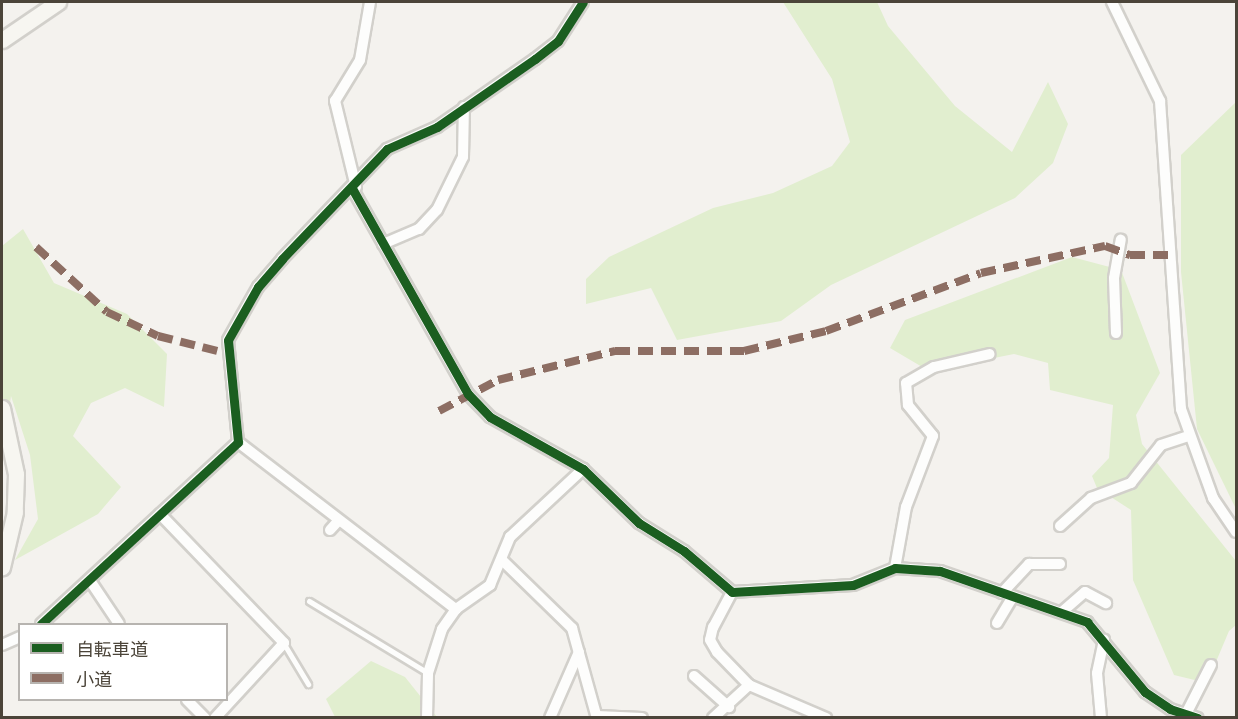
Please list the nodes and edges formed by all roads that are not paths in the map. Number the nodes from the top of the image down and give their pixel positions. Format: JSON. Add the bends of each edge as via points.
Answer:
{"nodes":[{"id":1,"x":58,"y":2,"type":"edge"},
{"id":2,"x":370,"y":2,"type":"edge"},
{"id":3,"x":583,"y":2,"type":"edge"},
{"id":4,"x":1112,"y":2,"type":"edge"},
{"id":5,"x":2,"y":39,"type":"edge"},
{"id":6,"x":464,"y":108,"type":"junction"},
{"id":7,"x":354,"y":189,"type":"junction"},
{"id":8,"x":1121,"y":240,"type":"dead end"},
{"id":9,"x":383,"y":244,"type":"junction"},
{"id":10,"x":1116,"y":333,"type":"dead end"},
{"id":11,"x":990,"y":354,"type":"dead end"},
{"id":12,"x":2,"y":408,"type":"edge"},
{"id":13,"x":1188,"y":436,"type":"junction"},
{"id":14,"x":238,"y":442,"type":"junction"},
{"id":15,"x":583,"y":469,"type":"junction"},
{"id":16,"x":159,"y":514,"type":"junction"},
{"id":17,"x":339,"y":520,"type":"junction"},
{"id":18,"x":1060,"y":526,"type":"dead end"},
{"id":19,"x":330,"y":530,"type":"dead end"},
{"id":20,"x":1236,"y":532,"type":"edge"},
{"id":21,"x":502,"y":560,"type":"junction"},
{"id":22,"x":1060,"y":564,"type":"dead end"},
{"id":23,"x":2,"y":567,"type":"edge"},
{"id":24,"x":895,"y":568,"type":"junction"},
{"id":25,"x":91,"y":582,"type":"junction"},
{"id":26,"x":732,"y":592,"type":"junction"},
{"id":27,"x":1007,"y":595,"type":"junction"},
{"id":28,"x":309,"y":601,"type":"dead end"},
{"id":29,"x":1106,"y":603,"type":"dead end"},
{"id":30,"x":456,"y":609,"type":"junction"},
{"id":31,"x":1063,"y":611,"type":"junction"},
{"id":32,"x":42,"y":623,"type":"edge"},
{"id":33,"x":118,"y":623,"type":"edge"},
{"id":34,"x":998,"y":623,"type":"dead end"},
{"id":35,"x":18,"y":638,"type":"edge"},
{"id":36,"x":1104,"y":640,"type":"junction"},
{"id":37,"x":284,"y":643,"type":"junction"},
{"id":38,"x":2,"y":645,"type":"edge"},
{"id":39,"x":579,"y":652,"type":"junction"},
{"id":40,"x":1211,"y":665,"type":"dead end"},
{"id":41,"x":428,"y":673,"type":"junction"},
{"id":42,"x":694,"y":676,"type":"dead end"},
{"id":43,"x":308,"y":684,"type":"dead end"},
{"id":44,"x":749,"y":685,"type":"junction"},
{"id":45,"x":188,"y":701,"type":"edge"},
{"id":46,"x":729,"y":707,"type":"junction"},
{"id":47,"x":1186,"y":714,"type":"junction"},
{"id":48,"x":205,"y":717,"type":"edge"},
{"id":49,"x":215,"y":717,"type":"edge"},
{"id":50,"x":427,"y":717,"type":"edge"},
{"id":51,"x":550,"y":717,"type":"edge"},
{"id":52,"x":597,"y":717,"type":"edge"},
{"id":53,"x":642,"y":717,"type":"edge"},
{"id":54,"x":713,"y":717,"type":"edge"},
{"id":55,"x":826,"y":717,"type":"edge"},
{"id":56,"x":1101,"y":717,"type":"edge"},
{"id":57,"x":1198,"y":717,"type":"edge"}],
"edges":[{"from":1,"to":5,"type":"main road"},
{"from":2,"to":7,"type":"street","via":[[360,60],[335,101]]},
{"from":3,"to":6,"type":"street","via":[[558,41]]},
{"from":4,"to":13,"type":"street","via":[[1160,101],[1172,344]]},
{"from":6,"to":7,"type":"street","via":[[437,127],[387,149]]},
{"from":6,"to":9,"type":"street","via":[[463,157],[437,210],[419,229]]},
{"from":7,"to":9,"type":"street"},
{"from":7,"to":14,"type":"street","via":[[258,287],[228,340]]},
{"from":8,"to":10,"type":"street","via":[[1114,278]]},
{"from":9,"to":15,"type":"street","via":[[468,394],[490,417]]},
{"from":11,"to":24,"type":"street","via":[[934,367],[906,383],[908,405],[933,436],[906,507]]},
{"from":12,"to":23,"type":"main road","via":[[16,474],[15,512]]},
{"from":13,"to":18,"type":"street","via":[[1161,445],[1131,483],[1091,498]]},
{"from":13,"to":20,"type":"street","via":[[1213,498]]},
{"from":14,"to":16,"type":"street"},
{"from":14,"to":17,"type":"street"},
{"from":15,"to":21,"type":"street","via":[[510,537]]},
{"from":15,"to":26,"type":"street","via":[[639,523],[684,551]]},
{"from":16,"to":25,"type":"street"},
{"from":16,"to":37,"type":"street"},
{"from":17,"to":19,"type":"street"},
{"from":17,"to":30,"type":"street"},
{"from":21,"to":30,"type":"street","via":[[490,585]]},
{"from":21,"to":39,"type":"street","via":[[563,615]]},
{"from":22,"to":27,"type":"street","via":[[1029,564]]},
{"from":24,"to":26,"type":"street","via":[[853,585]]},
{"from":24,"to":27,"type":"street","via":[[940,570]]},
{"from":25,"to":32,"type":"street"},
{"from":25,"to":33,"type":"street"},
{"from":26,"to":44,"type":"street","via":[[710,640]]},
{"from":27,"to":31,"type":"street"},
{"from":27,"to":34,"type":"street"},
{"from":28,"to":41,"type":"lane"},
{"from":29,"to":31,"type":"street","via":[[1085,592]]},
{"from":30,"to":41,"type":"street","via":[[442,628]]},
{"from":31,"to":36,"type":"street","via":[[1087,622]]},
{"from":35,"to":38,"type":"street"},
{"from":36,"to":47,"type":"street","via":[[1146,692]]},
{"from":36,"to":56,"type":"street","via":[[1097,673]]},
{"from":37,"to":43,"type":"lane"},
{"from":37,"to":49,"type":"street"},
{"from":39,"to":51,"type":"street"},
{"from":39,"to":52,"type":"street"},
{"from":40,"to":47,"type":"street"},
{"from":41,"to":50,"type":"street"},
{"from":42,"to":46,"type":"street"},
{"from":44,"to":46,"type":"street"},
{"from":44,"to":55,"type":"street"},
{"from":45,"to":48,"type":"street"},
{"from":46,"to":54,"type":"street"},
{"from":47,"to":57,"type":"street"},
{"from":52,"to":53,"type":"street"}]}
